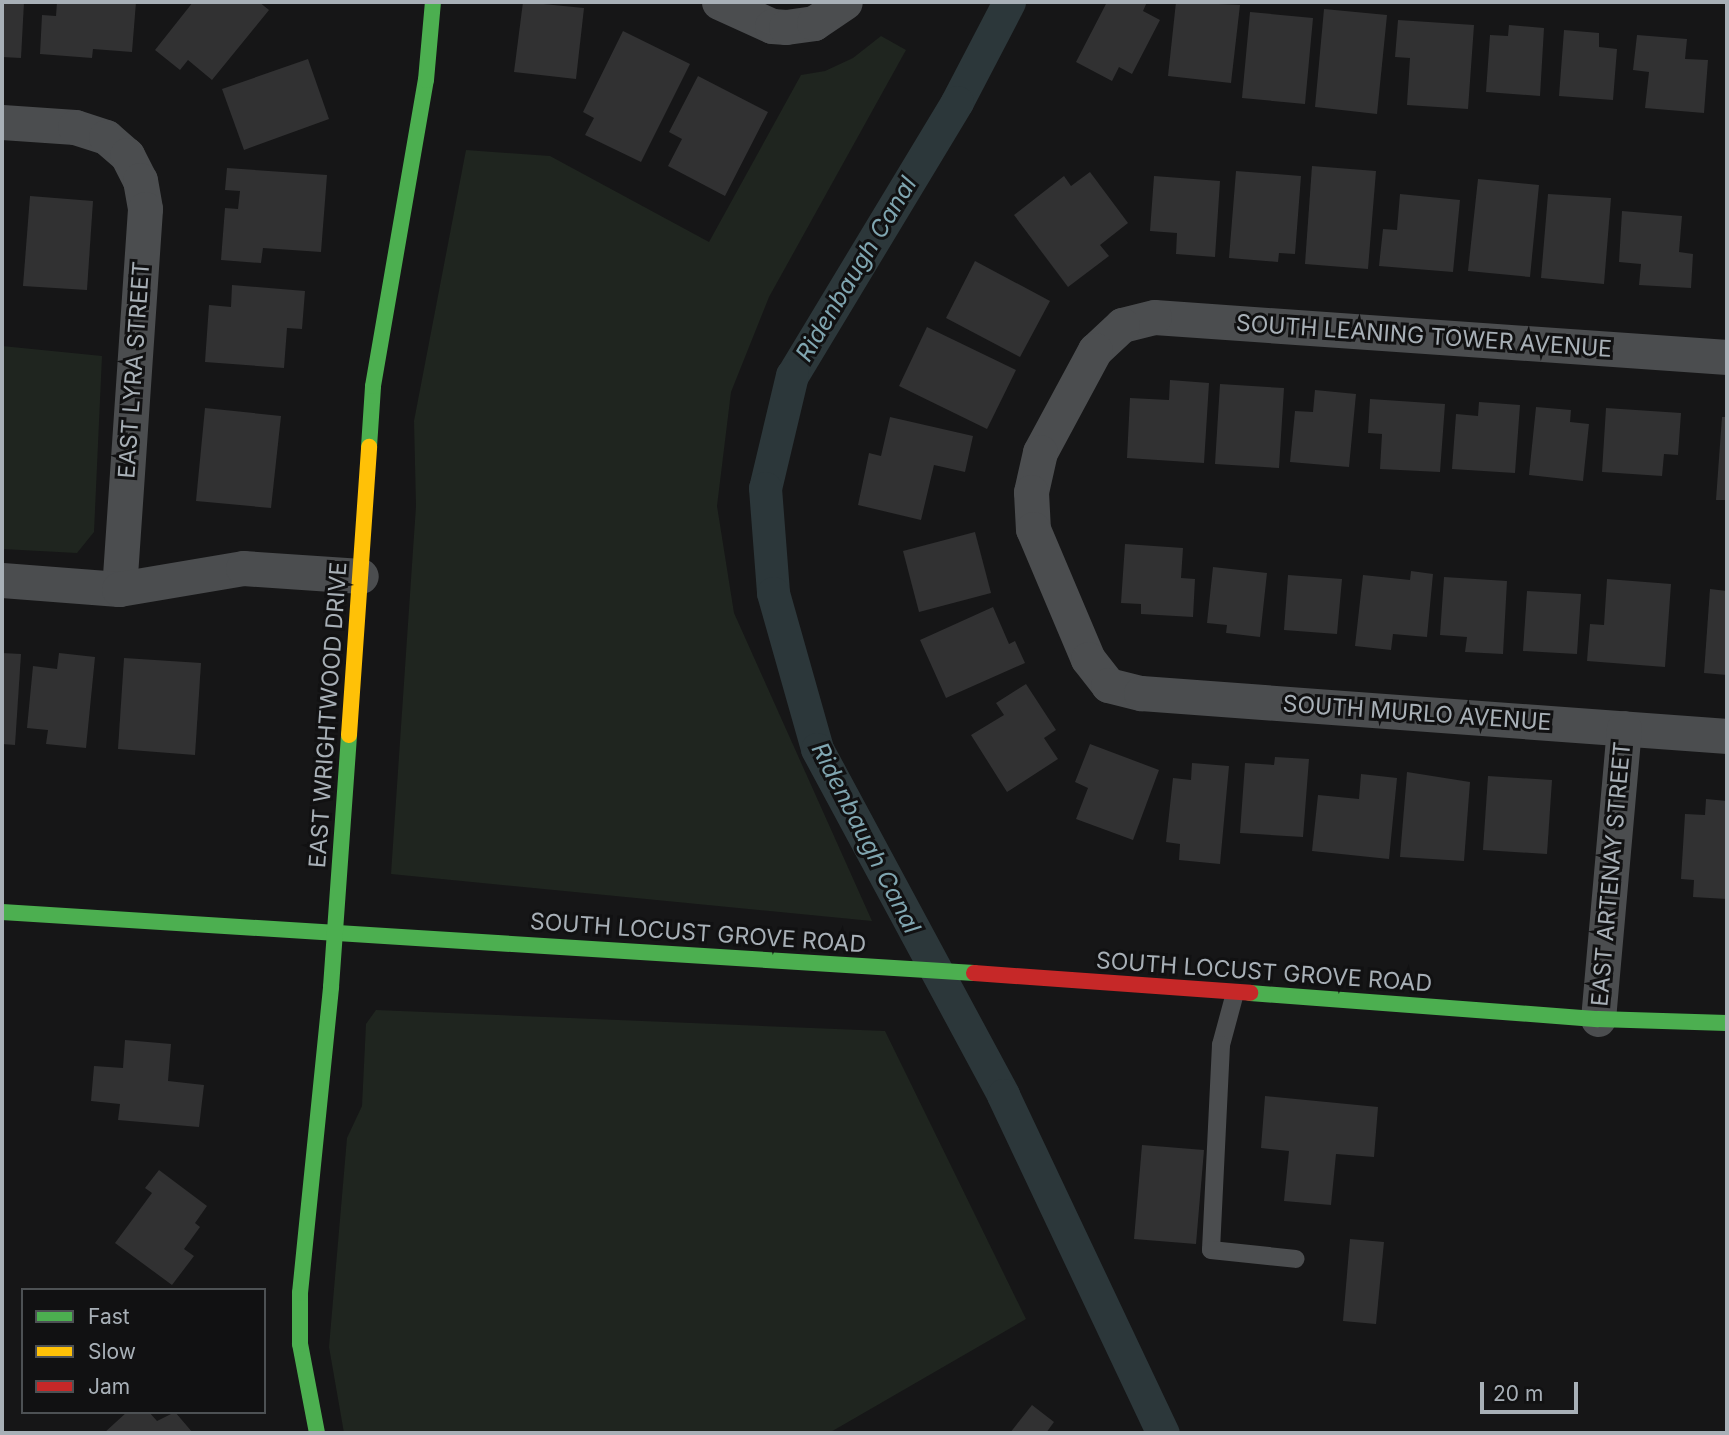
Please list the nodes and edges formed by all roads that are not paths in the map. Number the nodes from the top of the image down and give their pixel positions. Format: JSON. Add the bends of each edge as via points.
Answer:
{"nodes":[{"id":1,"x":433,"y":2,"type":"edge"},
{"id":2,"x":719,"y":2,"type":"edge"},
{"id":3,"x":845,"y":2,"type":"edge"},
{"id":4,"x":2,"y":122,"type":"edge"},
{"id":5,"x":1727,"y":357,"type":"edge"},
{"id":6,"x":361,"y":576,"type":"junction"},
{"id":7,"x":2,"y":580,"type":"edge"},
{"id":8,"x":119,"y":589,"type":"junction"},
{"id":9,"x":1108,"y":685,"type":"joint"},
{"id":10,"x":1624,"y":728,"type":"junction"},
{"id":11,"x":1727,"y":736,"type":"edge"},
{"id":12,"x":2,"y":912,"type":"edge"},
{"id":13,"x":335,"y":932,"type":"junction"},
{"id":14,"x":1235,"y":993,"type":"junction"},
{"id":15,"x":1598,"y":1019,"type":"junction"},
{"id":16,"x":1727,"y":1023,"type":"edge"},
{"id":17,"x":1296,"y":1259,"type":"dead end"},
{"id":18,"x":317,"y":1433,"type":"edge"}],
"edges":[{"from":1,"to":6,"type":"main road","name":"EAST WRIGHTWOOD DRIVE","via":[[426,80],[373,386]]},
{"from":2,"to":3,"type":"street","via":[[772,26],[814,23]]},
{"from":4,"to":8,"type":"street","name":"EAST LYRA STREET","via":[[75,127],[106,137],[127,155],[140,180],[145,209]]},
{"from":5,"to":9,"type":"street","name":"SOUTH LEANING TOWER AVENUE","via":[[1154,317],[1122,325],[1095,350],[1040,452],[1031,492],[1033,529],[1088,659]]},
{"from":6,"to":8,"type":"street","via":[[243,568]]},
{"from":6,"to":13,"type":"main road","name":"EAST WRIGHTWOOD DRIVE"},
{"from":7,"to":8,"type":"street"},
{"from":9,"to":10,"type":"street","name":"SOUTH MURLO AVENUE","via":[[1141,693]]},
{"from":10,"to":11,"type":"street","name":"SOUTH MURLO AVENUE"},
{"from":10,"to":15,"type":"street","name":"EAST ARTENAY STREET"},
{"from":12,"to":13,"type":"main road","name":"SOUTH LOCUST GROVE ROAD"},
{"from":13,"to":14,"type":"main road","name":"SOUTH LOCUST GROVE ROAD"},
{"from":13,"to":18,"type":"main road","name":"EAST WRIGHTWOOD DRIVE","via":[[319,1134],[300,1293],[300,1345]]},
{"from":14,"to":15,"type":"main road","name":"SOUTH LOCUST GROVE ROAD"},
{"from":14,"to":17,"type":"lane","via":[[1221,1045],[1212,1250]]},
{"from":15,"to":16,"type":"main road","name":"SOUTH LOCUST GROVE ROAD"}]}
